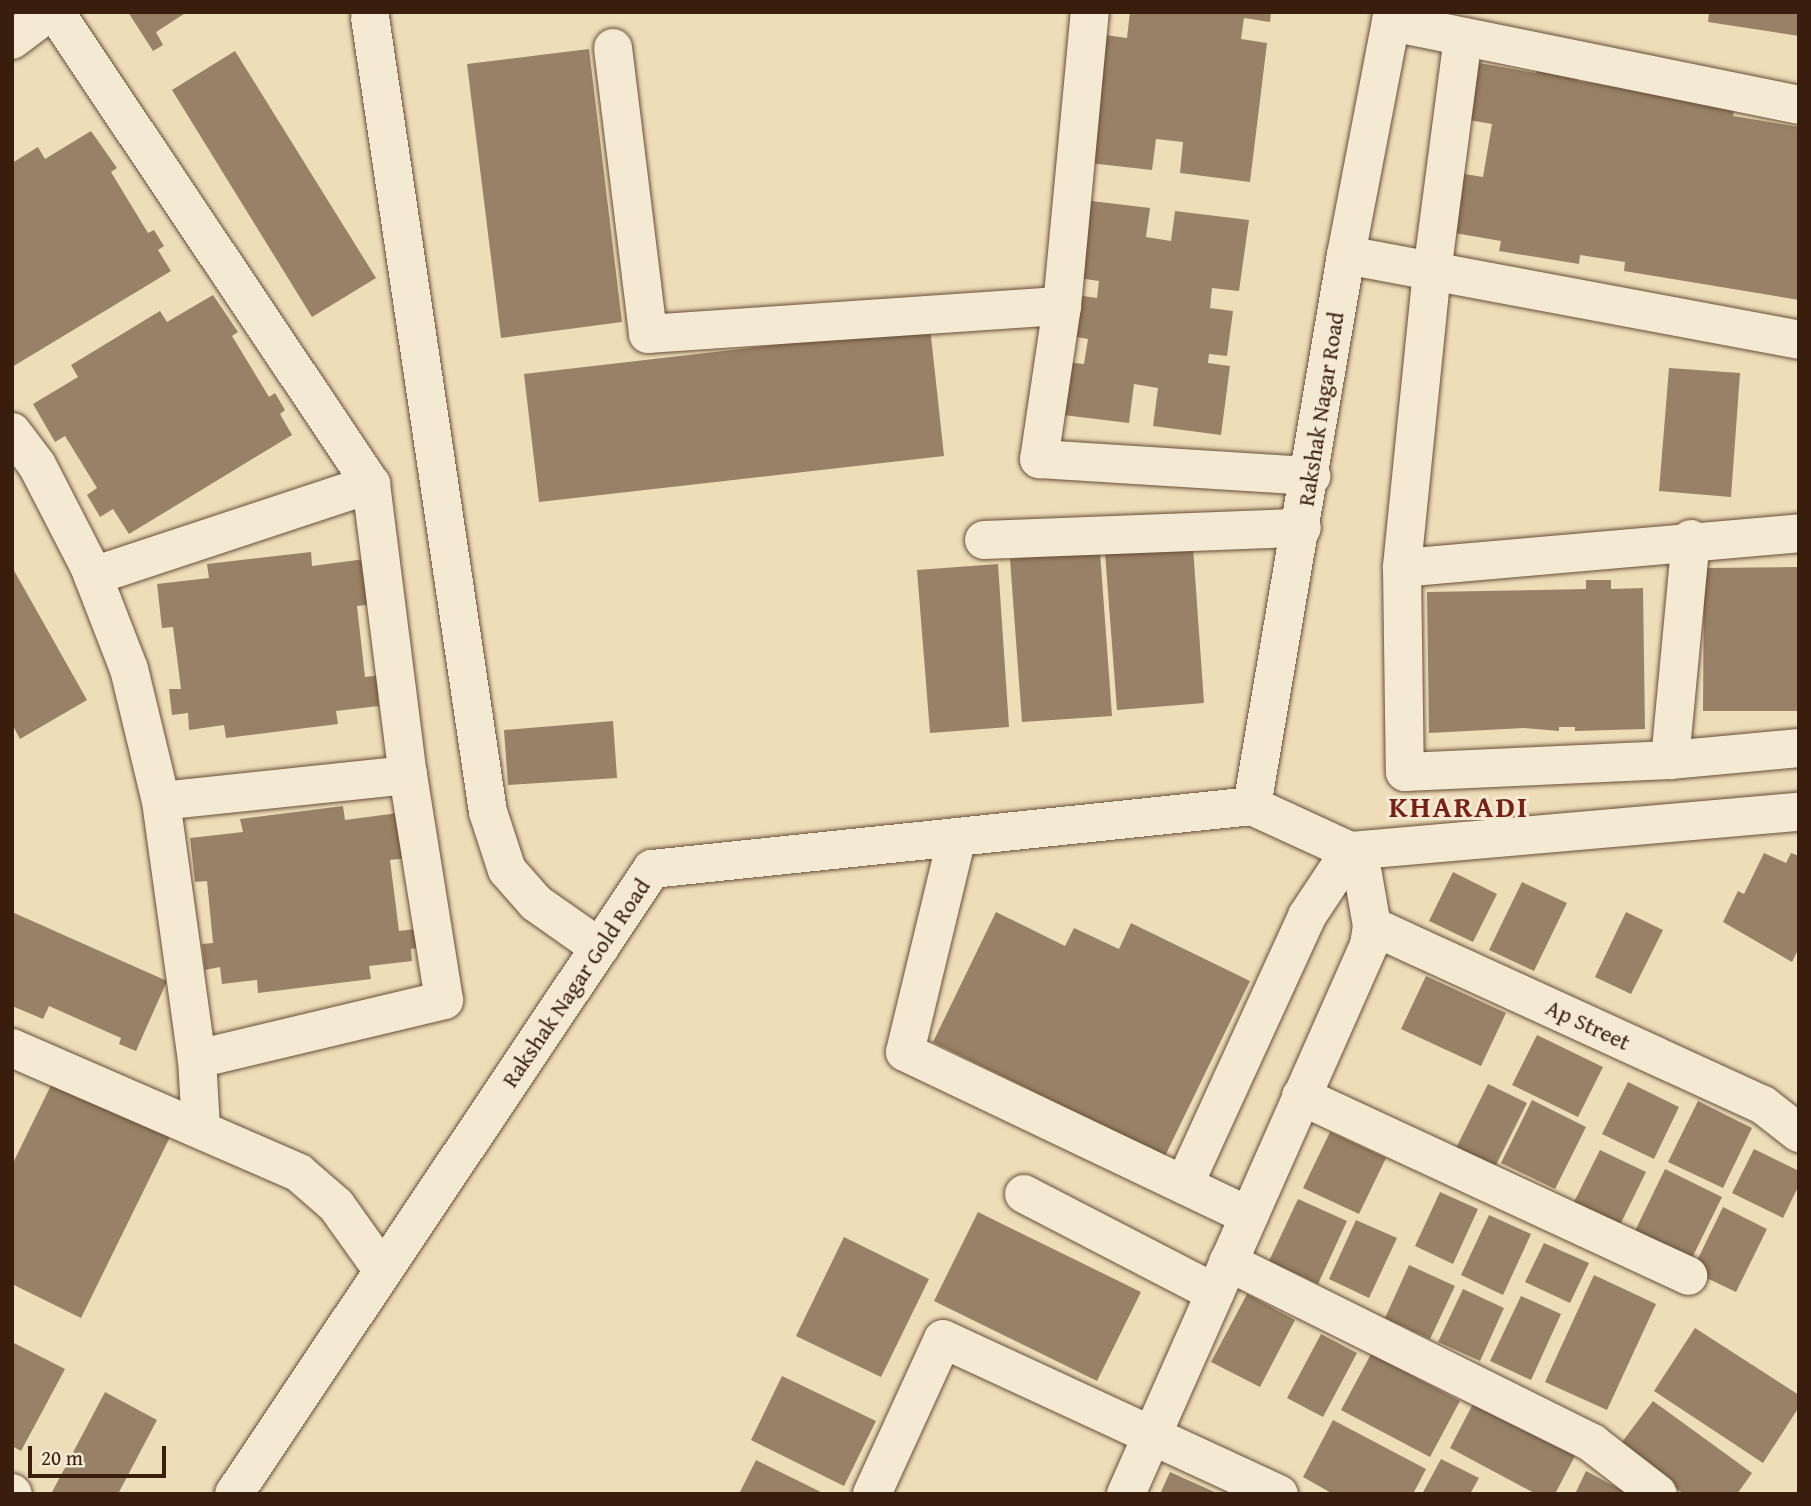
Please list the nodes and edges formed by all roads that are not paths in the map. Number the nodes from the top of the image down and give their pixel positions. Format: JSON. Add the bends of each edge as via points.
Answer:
{"nodes":[{"id":1,"x":49,"y":12,"type":"edge"},
{"id":2,"x":55,"y":12,"type":"edge"},
{"id":3,"x":1090,"y":12,"type":"edge"},
{"id":4,"x":370,"y":17,"type":"dead end"},
{"id":5,"x":1392,"y":17,"type":"edge"},
{"id":6,"x":1463,"y":37,"type":"junction"},
{"id":7,"x":12,"y":40,"type":"edge"},
{"id":8,"x":613,"y":48,"type":"dead end"},
{"id":9,"x":1799,"y":106,"type":"edge"},
{"id":10,"x":1346,"y":255,"type":"junction"},
{"id":11,"x":1432,"y":271,"type":"junction"},
{"id":12,"x":1062,"y":306,"type":"junction"},
{"id":13,"x":1799,"y":340,"type":"edge"},
{"id":14,"x":12,"y":432,"type":"edge"},
{"id":15,"x":1311,"y":476,"type":"junction"},
{"id":16,"x":372,"y":484,"type":"junction"},
{"id":17,"x":1302,"y":528,"type":"junction"},
{"id":18,"x":1799,"y":533,"type":"edge"},
{"id":19,"x":1691,"y":539,"type":"junction"},
{"id":20,"x":984,"y":540,"type":"dead end"},
{"id":21,"x":1402,"y":568,"type":"junction"},
{"id":22,"x":93,"y":576,"type":"junction"},
{"id":23,"x":1799,"y":748,"type":"edge"},
{"id":24,"x":1670,"y":760,"type":"junction"},
{"id":25,"x":408,"y":775,"type":"junction"},
{"id":26,"x":161,"y":801,"type":"junction"},
{"id":27,"x":1252,"y":806,"type":"junction"},
{"id":28,"x":1799,"y":812,"type":"edge"},
{"id":29,"x":957,"y":837,"type":"junction"},
{"id":30,"x":1350,"y":850,"type":"junction"},
{"id":31,"x":1372,"y":926,"type":"junction"},
{"id":32,"x":600,"y":948,"type":"junction"},
{"id":33,"x":13,"y":1050,"type":"edge"},
{"id":34,"x":197,"y":1059,"type":"junction"},
{"id":35,"x":1301,"y":1096,"type":"junction"},
{"id":36,"x":201,"y":1128,"type":"junction"},
{"id":37,"x":1799,"y":1133,"type":"edge"},
{"id":38,"x":1184,"y":1185,"type":"junction"},
{"id":39,"x":1024,"y":1194,"type":"dead end"},
{"id":40,"x":1249,"y":1216,"type":"junction"},
{"id":41,"x":383,"y":1271,"type":"junction"},
{"id":42,"x":1688,"y":1276,"type":"dead end"},
{"id":43,"x":1222,"y":1278,"type":"junction"},
{"id":44,"x":1155,"y":1436,"type":"junction"},
{"id":45,"x":234,"y":1494,"type":"edge"},
{"id":46,"x":872,"y":1494,"type":"edge"},
{"id":47,"x":1126,"y":1494,"type":"edge"},
{"id":48,"x":1279,"y":1494,"type":"edge"},
{"id":49,"x":1658,"y":1494,"type":"edge"}],
"edges":[{"from":1,"to":7,"type":"street"},
{"from":2,"to":16,"type":"street"},
{"from":3,"to":12,"type":"street"},
{"from":4,"to":32,"type":"street","via":[[488,812],[507,870],[536,903]]},
{"from":5,"to":6,"type":"street"},
{"from":5,"to":10,"type":"street","name":"Rakshak Nagar Road"},
{"from":6,"to":9,"type":"street"},
{"from":6,"to":11,"type":"street"},
{"from":8,"to":12,"type":"street","via":[[648,334]]},
{"from":10,"to":11,"type":"street"},
{"from":10,"to":15,"type":"street","name":"Rakshak Nagar Road"},
{"from":11,"to":13,"type":"street"},
{"from":11,"to":21,"type":"street"},
{"from":12,"to":15,"type":"street","via":[[1039,459]]},
{"from":14,"to":22,"type":"street","via":[[37,465]]},
{"from":15,"to":17,"type":"street","name":"Rakshak Nagar Road"},
{"from":16,"to":22,"type":"street"},
{"from":16,"to":25,"type":"street"},
{"from":17,"to":20,"type":"street"},
{"from":17,"to":27,"type":"street","name":"Rakshak Nagar Road"},
{"from":18,"to":19,"type":"street"},
{"from":19,"to":21,"type":"street"},
{"from":19,"to":24,"type":"street"},
{"from":21,"to":24,"type":"street","via":[[1405,772]]},
{"from":22,"to":26,"type":"street","via":[[129,669]]},
{"from":23,"to":24,"type":"street"},
{"from":25,"to":26,"type":"street"},
{"from":25,"to":34,"type":"street","via":[[444,1000]]},
{"from":26,"to":34,"type":"street"},
{"from":27,"to":29,"type":"street","name":"Rakshak Nagar Gold Road"},
{"from":27,"to":30,"type":"street"},
{"from":28,"to":30,"type":"street"},
{"from":29,"to":32,"type":"street","name":"Rakshak Nagar Gold Road","via":[[652,869]]},
{"from":29,"to":38,"type":"street","via":[[905,1052]]},
{"from":30,"to":31,"type":"street","via":[[1363,875]]},
{"from":30,"to":38,"type":"street","via":[[1307,916]]},
{"from":31,"to":35,"type":"street","via":[[1369,945]]},
{"from":31,"to":37,"type":"street","name":"Ap Street","via":[[1763,1105]]},
{"from":32,"to":41,"type":"street","name":"Rakshak Nagar Gold Road"},
{"from":33,"to":36,"type":"street"},
{"from":34,"to":36,"type":"street"},
{"from":35,"to":40,"type":"street"},
{"from":35,"to":42,"type":"street"},
{"from":36,"to":41,"type":"street","via":[[299,1173],[336,1205]]},
{"from":38,"to":40,"type":"street"},
{"from":39,"to":43,"type":"street"},
{"from":40,"to":43,"type":"street"},
{"from":41,"to":45,"type":"street","name":"Rakshak Nagar Gold Road"},
{"from":43,"to":44,"type":"street"},
{"from":43,"to":49,"type":"street","via":[[1592,1443]]},
{"from":44,"to":46,"type":"street","via":[[943,1339]]},
{"from":44,"to":47,"type":"street"},
{"from":44,"to":48,"type":"street"}]}
